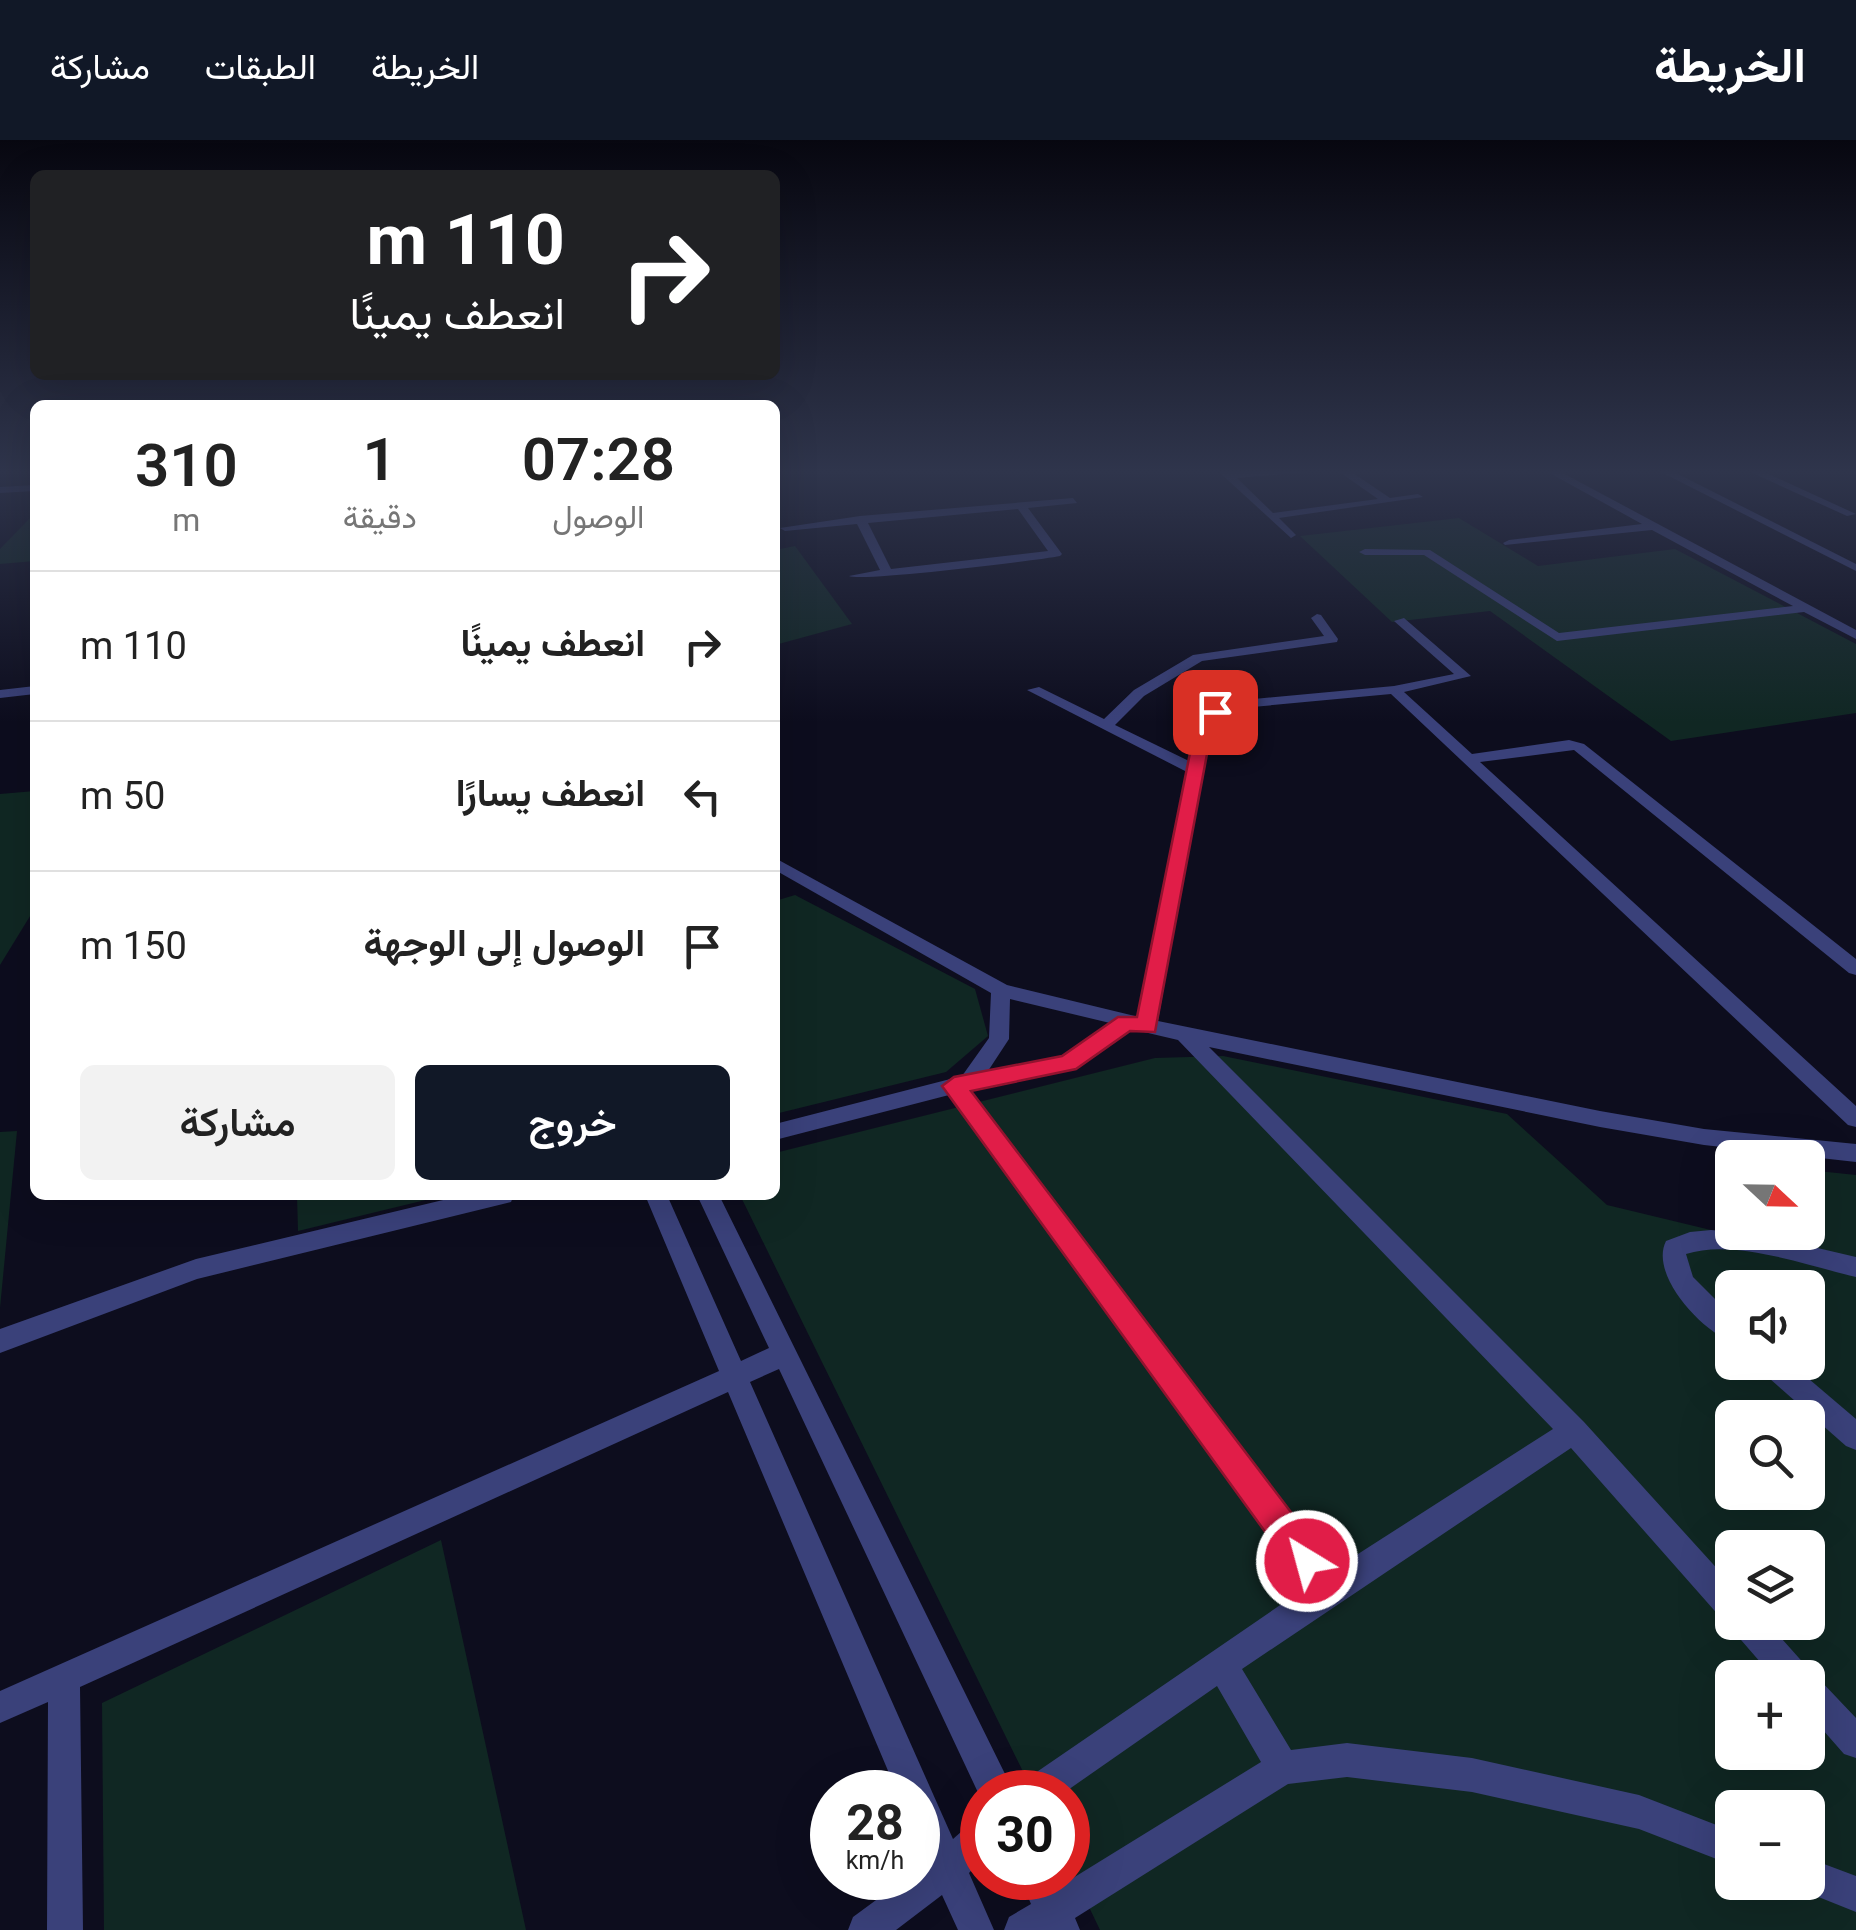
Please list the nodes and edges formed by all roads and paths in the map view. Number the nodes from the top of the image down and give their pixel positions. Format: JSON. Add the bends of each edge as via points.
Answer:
{"nodes":[{"id":1,"x":878,"y":555,"type":"edge"},
{"id":2,"x":1051,"y":555,"type":"edge"},
{"id":3,"x":1430,"y":555,"type":"edge"},
{"id":4,"x":1709,"y":555,"type":"edge"},
{"id":5,"x":1829,"y":555,"type":"edge"},
{"id":6,"x":1856,"y":568,"type":"edge"},
{"id":7,"x":887,"y":573,"type":"junction"},
{"id":8,"x":855,"y":576,"type":"dead end"},
{"id":9,"x":1807,"y":608,"type":"junction"},
{"id":10,"x":1317,"y":618,"type":"dead end"},
{"id":11,"x":1400,"y":621,"type":"dead end"},
{"id":12,"x":1856,"y":635,"type":"edge"},
{"id":13,"x":1034,"y":690,"type":"dead end"},
{"id":14,"x":1394,"y":690,"type":"junction"},
{"id":15,"x":30,"y":691,"type":"edge"},
{"id":16,"x":0,"y":694,"type":"edge"},
{"id":17,"x":1106,"y":726,"type":"junction"},
{"id":18,"x":1470,"y":758,"type":"junction"},
{"id":19,"x":1195,"y":770,"type":"junction"},
{"id":20,"x":780,"y":866,"type":"edge"},
{"id":21,"x":1856,"y":969,"type":"edge"},
{"id":22,"x":1002,"y":990,"type":"junction"},
{"id":23,"x":1136,"y":1024,"type":"junction"},
{"id":24,"x":1185,"y":1035,"type":"junction"},
{"id":25,"x":962,"y":1084,"type":"junction"},
{"id":26,"x":1856,"y":1119,"type":"edge"},
{"id":27,"x":780,"y":1131,"type":"edge"},
{"id":28,"x":1856,"y":1153,"type":"edge"},
{"id":29,"x":482,"y":1200,"type":"edge"},
{"id":30,"x":658,"y":1200,"type":"edge"},
{"id":31,"x":710,"y":1200,"type":"edge"},
{"id":32,"x":1856,"y":1267,"type":"edge"},
{"id":33,"x":1715,"y":1315,"type":"edge"},
{"id":34,"x":0,"y":1341,"type":"edge"},
{"id":35,"x":784,"y":1354,"type":"junction"},
{"id":36,"x":735,"y":1378,"type":"junction"},
{"id":37,"x":1790,"y":1380,"type":"edge"},
{"id":38,"x":1574,"y":1431,"type":"junction"},
{"id":39,"x":1856,"y":1438,"type":"edge"},
{"id":40,"x":1715,"y":1588,"type":"edge"},
{"id":41,"x":1329,"y":1590,"type":"junction"},
{"id":42,"x":1762,"y":1640,"type":"edge"},
{"id":43,"x":1780,"y":1660,"type":"edge"},
{"id":44,"x":1222,"y":1665,"type":"junction"},
{"id":45,"x":64,"y":1676,"type":"junction"},
{"id":46,"x":0,"y":1707,"type":"edge"},
{"id":47,"x":1825,"y":1708,"type":"edge"},
{"id":48,"x":1856,"y":1742,"type":"edge"},
{"id":49,"x":1284,"y":1768,"type":"junction"},
{"id":50,"x":904,"y":1770,"type":"edge"},
{"id":51,"x":985,"y":1770,"type":"edge"},
{"id":52,"x":1069,"y":1770,"type":"edge"},
{"id":53,"x":1715,"y":1841,"type":"edge"},
{"id":54,"x":940,"y":1852,"type":"edge"},
{"id":55,"x":960,"y":1857,"type":"edge"},
{"id":56,"x":947,"y":1869,"type":"junction"},
{"id":57,"x":1825,"y":1882,"type":"edge"},
{"id":58,"x":1856,"y":1894,"type":"edge"},
{"id":59,"x":1050,"y":1906,"type":"edge"},
{"id":60,"x":64,"y":1930,"type":"edge"},
{"id":61,"x":866,"y":1930,"type":"edge"},
{"id":62,"x":976,"y":1930,"type":"edge"},
{"id":63,"x":1022,"y":1930,"type":"edge"}],
"edges":[{"from":1,"to":7,"type":"street"},
{"from":2,"to":7,"type":"street"},
{"from":3,"to":9,"type":"street","via":[[1557,637]]},
{"from":4,"to":9,"type":"street"},
{"from":5,"to":6,"type":"street"},
{"from":7,"to":8,"type":"street"},
{"from":9,"to":12,"type":"street"},
{"from":10,"to":17,"type":"street","via":[[1332,639],[1198,658],[1139,694]]},
{"from":11,"to":14,"type":"street","via":[[1464,676]]},
{"from":13,"to":17,"type":"street"},
{"from":14,"to":18,"type":"street"},
{"from":14,"to":19,"type":"street","via":[[1220,708],[1206,724]]},
{"from":15,"to":16,"type":"street"},
{"from":17,"to":19,"type":"street"},
{"from":18,"to":21,"type":"street","via":[[1579,748]]},
{"from":18,"to":26,"type":"street"},
{"from":19,"to":23,"type":"street"},
{"from":20,"to":22,"type":"street"},
{"from":22,"to":23,"type":"street"},
{"from":22,"to":25,"type":"street","via":[[999,1040]]},
{"from":23,"to":24,"type":"street"},
{"from":23,"to":25,"type":"street","via":[[1068,1063]]},
{"from":24,"to":28,"type":"street","via":[[1686,1134]]},
{"from":24,"to":38,"type":"street"},
{"from":25,"to":27,"type":"street"},
{"from":25,"to":41,"type":"street"},
{"from":29,"to":34,"type":"street","via":[[212,1264]]},
{"from":30,"to":36,"type":"street"},
{"from":31,"to":35,"type":"street"},
{"from":32,"to":33,"type":"street","via":[[1723,1240],[1686,1240],[1674,1248],[1673,1267]]},
{"from":35,"to":36,"type":"street"},
{"from":35,"to":51,"type":"street"},
{"from":36,"to":45,"type":"street"},
{"from":36,"to":50,"type":"street"},
{"from":37,"to":39,"type":"street"},
{"from":38,"to":40,"type":"street"},
{"from":38,"to":41,"type":"street"},
{"from":41,"to":44,"type":"street"},
{"from":42,"to":43,"type":"street"},
{"from":44,"to":49,"type":"street"},
{"from":44,"to":52,"type":"street"},
{"from":45,"to":46,"type":"street"},
{"from":45,"to":60,"type":"street"},
{"from":47,"to":48,"type":"street"},
{"from":49,"to":53,"type":"street","via":[[1346,1760],[1472,1775],[1639,1812]]},
{"from":49,"to":59,"type":"street"},
{"from":54,"to":56,"type":"street"},
{"from":55,"to":56,"type":"street"},
{"from":56,"to":61,"type":"street"},
{"from":56,"to":62,"type":"street"},
{"from":57,"to":58,"type":"street"},
{"from":59,"to":63,"type":"street"}]}
